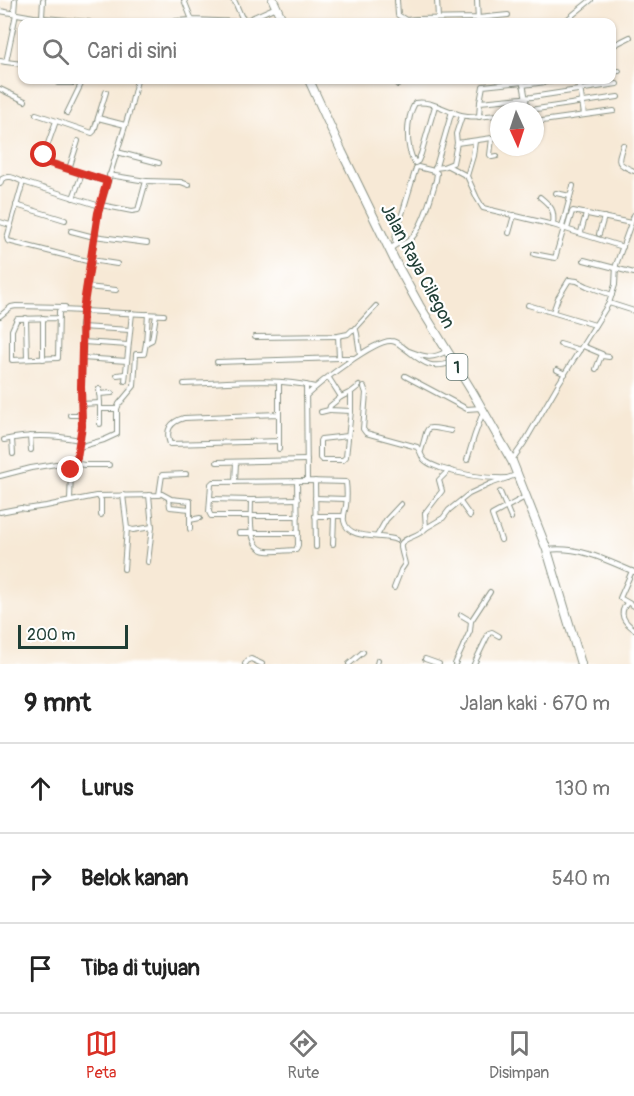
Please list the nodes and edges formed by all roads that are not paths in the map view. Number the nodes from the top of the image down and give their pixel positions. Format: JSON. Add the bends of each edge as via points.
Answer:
{"nodes":[{"id":1,"x":15,"y":0,"type":"edge"},
{"id":2,"x":43,"y":0,"type":"edge"},
{"id":3,"x":184,"y":0,"type":"edge"},
{"id":4,"x":233,"y":0,"type":"edge"},
{"id":5,"x":397,"y":0,"type":"edge"},
{"id":6,"x":436,"y":0,"type":"edge"},
{"id":7,"x":477,"y":0,"type":"edge"},
{"id":8,"x":591,"y":0,"type":"edge"},
{"id":9,"x":274,"y":3,"type":"edge"},
{"id":10,"x":0,"y":11,"type":"edge"},
{"id":11,"x":15,"y":13,"type":"junction"},
{"id":12,"x":508,"y":15,"type":"dead end"},
{"id":13,"x":42,"y":17,"type":"junction"},
{"id":14,"x":51,"y":18,"type":"edge"},
{"id":15,"x":191,"y":18,"type":"edge"},
{"id":16,"x":240,"y":18,"type":"edge"},
{"id":17,"x":252,"y":18,"type":"edge"},
{"id":18,"x":281,"y":18,"type":"edge"},
{"id":19,"x":402,"y":18,"type":"edge"},
{"id":20,"x":438,"y":18,"type":"edge"},
{"id":21,"x":478,"y":18,"type":"edge"},
{"id":22,"x":490,"y":18,"type":"edge"},
{"id":23,"x":569,"y":18,"type":"edge"},
{"id":24,"x":630,"y":37,"type":"dead end"},
{"id":25,"x":616,"y":44,"type":"edge"},
{"id":26,"x":0,"y":61,"type":"edge"},
{"id":27,"x":6,"y":62,"type":"junction"},
{"id":28,"x":18,"y":64,"type":"edge"},
{"id":29,"x":616,"y":71,"type":"edge"},
{"id":30,"x":619,"y":71,"type":"dead end"},
{"id":31,"x":81,"y":84,"type":"edge"},
{"id":32,"x":136,"y":84,"type":"edge"},
{"id":33,"x":311,"y":84,"type":"edge"},
{"id":34,"x":507,"y":84,"type":"edge"},
{"id":35,"x":523,"y":84,"type":"edge"},
{"id":36,"x":579,"y":84,"type":"edge"},
{"id":37,"x":617,"y":84,"type":"dead end"},
{"id":38,"x":0,"y":89,"type":"edge"},
{"id":39,"x":580,"y":90,"type":"junction"},
{"id":40,"x":106,"y":92,"type":"dead end"},
{"id":41,"x":525,"y":97,"type":"junction"},
{"id":42,"x":618,"y":97,"type":"dead end"},
{"id":43,"x":25,"y":101,"type":"dead end"},
{"id":44,"x":480,"y":102,"type":"junction"},
{"id":45,"x":526,"y":102,"type":"edge"},
{"id":46,"x":582,"y":102,"type":"junction"},
{"id":47,"x":435,"y":106,"type":"junction"},
{"id":48,"x":544,"y":108,"type":"edge"},
{"id":49,"x":452,"y":111,"type":"junction"},
{"id":50,"x":614,"y":111,"type":"dead end"},
{"id":51,"x":67,"y":113,"type":"dead end"},
{"id":52,"x":36,"y":114,"type":"dead end"},
{"id":53,"x":584,"y":115,"type":"junction"},
{"id":54,"x":462,"y":116,"type":"junction"},
{"id":55,"x":490,"y":116,"type":"edge"},
{"id":56,"x":479,"y":117,"type":"junction"},
{"id":57,"x":98,"y":118,"type":"junction"},
{"id":58,"x":56,"y":121,"type":"junction"},
{"id":59,"x":544,"y":121,"type":"edge"},
{"id":60,"x":125,"y":125,"type":"junction"},
{"id":61,"x":490,"y":138,"type":"edge"},
{"id":62,"x":78,"y":141,"type":"dead end"},
{"id":63,"x":475,"y":141,"type":"junction"},
{"id":64,"x":457,"y":143,"type":"junction"},
{"id":65,"x":623,"y":145,"type":"dead end"},
{"id":66,"x":117,"y":153,"type":"junction"},
{"id":67,"x":491,"y":156,"type":"edge"},
{"id":68,"x":497,"y":156,"type":"dead end"},
{"id":69,"x":159,"y":163,"type":"dead end"},
{"id":70,"x":417,"y":164,"type":"junction"},
{"id":71,"x":448,"y":166,"type":"junction"},
{"id":72,"x":69,"y":169,"type":"junction"},
{"id":73,"x":435,"y":169,"type":"junction"},
{"id":74,"x":634,"y":171,"type":"edge"},
{"id":75,"x":82,"y":174,"type":"junction"},
{"id":76,"x":110,"y":175,"type":"junction"},
{"id":77,"x":466,"y":176,"type":"junction"},
{"id":78,"x":107,"y":181,"type":"junction"},
{"id":79,"x":146,"y":181,"type":"junction"},
{"id":80,"x":23,"y":182,"type":"junction"},
{"id":81,"x":0,"y":184,"type":"edge"},
{"id":82,"x":189,"y":185,"type":"dead end"},
{"id":83,"x":573,"y":186,"type":"dead end"},
{"id":84,"x":556,"y":193,"type":"dead end"},
{"id":85,"x":570,"y":196,"type":"junction"},
{"id":86,"x":540,"y":197,"type":"dead end"},
{"id":87,"x":73,"y":198,"type":"junction"},
{"id":88,"x":16,"y":205,"type":"junction"},
{"id":89,"x":100,"y":205,"type":"junction"},
{"id":90,"x":586,"y":214,"type":"junction"},
{"id":91,"x":514,"y":215,"type":"junction"},
{"id":92,"x":634,"y":215,"type":"edge"},
{"id":93,"x":604,"y":217,"type":"junction"},
{"id":94,"x":65,"y":220,"type":"dead end"},
{"id":95,"x":0,"y":222,"type":"edge"},
{"id":96,"x":10,"y":225,"type":"junction"},
{"id":97,"x":553,"y":225,"type":"junction"},
{"id":98,"x":632,"y":226,"type":"edge"},
{"id":99,"x":564,"y":228,"type":"junction"},
{"id":100,"x":70,"y":231,"type":"dead end"},
{"id":101,"x":581,"y":232,"type":"dead end"},
{"id":102,"x":509,"y":233,"type":"dead end"},
{"id":103,"x":599,"y":234,"type":"dead end"},
{"id":104,"x":94,"y":237,"type":"junction"},
{"id":105,"x":147,"y":243,"type":"dead end"},
{"id":106,"x":397,"y":244,"type":"junction"},
{"id":107,"x":623,"y":247,"type":"junction"},
{"id":108,"x":390,"y":249,"type":"junction"},
{"id":109,"x":534,"y":254,"type":"dead end"},
{"id":110,"x":584,"y":260,"type":"dead end"},
{"id":111,"x":91,"y":261,"type":"junction"},
{"id":112,"x":117,"y":264,"type":"dead end"},
{"id":113,"x":615,"y":268,"type":"junction"},
{"id":114,"x":634,"y":273,"type":"edge"},
{"id":115,"x":87,"y":287,"type":"junction"},
{"id":116,"x":116,"y":290,"type":"dead end"},
{"id":117,"x":612,"y":295,"type":"junction"},
{"id":118,"x":609,"y":303,"type":"junction"},
{"id":119,"x":528,"y":305,"type":"dead end"},
{"id":120,"x":376,"y":306,"type":"dead end"},
{"id":121,"x":83,"y":309,"type":"junction"},
{"id":122,"x":634,"y":311,"type":"edge"},
{"id":123,"x":553,"y":312,"type":"junction"},
{"id":124,"x":132,"y":313,"type":"junction"},
{"id":125,"x":148,"y":314,"type":"junction"},
{"id":126,"x":156,"y":315,"type":"junction"},
{"id":127,"x":164,"y":315,"type":"dead end"},
{"id":128,"x":0,"y":316,"type":"edge"},
{"id":129,"x":26,"y":318,"type":"junction"},
{"id":130,"x":43,"y":318,"type":"junction"},
{"id":131,"x":58,"y":318,"type":"junction"},
{"id":132,"x":596,"y":325,"type":"junction"},
{"id":133,"x":81,"y":327,"type":"junction"},
{"id":134,"x":130,"y":330,"type":"junction"},
{"id":135,"x":354,"y":330,"type":"junction"},
{"id":136,"x":338,"y":336,"type":"junction"},
{"id":137,"x":255,"y":337,"type":"dead end"},
{"id":138,"x":83,"y":342,"type":"junction"},
{"id":139,"x":146,"y":344,"type":"junction"},
{"id":140,"x":560,"y":344,"type":"dead end"},
{"id":141,"x":128,"y":345,"type":"junction"},
{"id":142,"x":581,"y":348,"type":"junction"},
{"id":143,"x":406,"y":349,"type":"junction"},
{"id":144,"x":447,"y":351,"type":"junction"},
{"id":145,"x":128,"y":354,"type":"junction"},
{"id":146,"x":136,"y":354,"type":"junction"},
{"id":147,"x":360,"y":354,"type":"junction"},
{"id":148,"x":438,"y":355,"type":"junction"},
{"id":149,"x":602,"y":356,"type":"junction"},
{"id":150,"x":355,"y":357,"type":"junction"},
{"id":151,"x":609,"y":357,"type":"dead end"},
{"id":152,"x":82,"y":358,"type":"junction"},
{"id":153,"x":339,"y":358,"type":"junction"},
{"id":154,"x":27,"y":359,"type":"junction"},
{"id":155,"x":43,"y":359,"type":"junction"},
{"id":156,"x":127,"y":361,"type":"junction"},
{"id":157,"x":217,"y":362,"type":"dead end"},
{"id":158,"x":453,"y":362,"type":"junction"},
{"id":159,"x":441,"y":367,"type":"junction"},
{"id":160,"x":596,"y":369,"type":"dead end"},
{"id":161,"x":557,"y":370,"type":"dead end"},
{"id":162,"x":125,"y":374,"type":"junction"},
{"id":163,"x":565,"y":374,"type":"junction"},
{"id":164,"x":117,"y":375,"type":"dead end"},
{"id":165,"x":405,"y":376,"type":"dead end"},
{"id":166,"x":329,"y":378,"type":"junction"},
{"id":167,"x":125,"y":381,"type":"dead end"},
{"id":168,"x":279,"y":382,"type":"junction"},
{"id":169,"x":184,"y":384,"type":"dead end"},
{"id":170,"x":306,"y":385,"type":"junction"},
{"id":171,"x":316,"y":387,"type":"junction"},
{"id":172,"x":112,"y":393,"type":"dead end"},
{"id":173,"x":350,"y":393,"type":"junction"},
{"id":174,"x":306,"y":396,"type":"junction"},
{"id":175,"x":341,"y":398,"type":"junction"},
{"id":176,"x":100,"y":403,"type":"junction"},
{"id":177,"x":81,"y":404,"type":"junction"},
{"id":178,"x":100,"y":409,"type":"junction"},
{"id":179,"x":117,"y":409,"type":"junction"},
{"id":180,"x":483,"y":409,"type":"junction"},
{"id":181,"x":329,"y":410,"type":"junction"},
{"id":182,"x":351,"y":411,"type":"junction"},
{"id":183,"x":321,"y":412,"type":"dead end"},
{"id":184,"x":278,"y":414,"type":"junction"},
{"id":185,"x":70,"y":415,"type":"dead end"},
{"id":186,"x":82,"y":415,"type":"junction"},
{"id":187,"x":100,"y":424,"type":"dead end"},
{"id":188,"x":451,"y":431,"type":"dead end"},
{"id":189,"x":30,"y":436,"type":"junction"},
{"id":190,"x":348,"y":436,"type":"junction"},
{"id":191,"x":12,"y":439,"type":"junction"},
{"id":192,"x":4,"y":440,"type":"dead end"},
{"id":193,"x":80,"y":440,"type":"junction"},
{"id":194,"x":279,"y":441,"type":"junction"},
{"id":195,"x":79,"y":447,"type":"junction"},
{"id":196,"x":279,"y":449,"type":"dead end"},
{"id":197,"x":31,"y":450,"type":"dead end"},
{"id":198,"x":421,"y":452,"type":"junction"},
{"id":199,"x":13,"y":454,"type":"dead end"},
{"id":200,"x":308,"y":460,"type":"junction"},
{"id":201,"x":467,"y":460,"type":"dead end"},
{"id":202,"x":512,"y":461,"type":"junction"},
{"id":203,"x":217,"y":462,"type":"dead end"},
{"id":204,"x":236,"y":462,"type":"junction"},
{"id":205,"x":74,"y":463,"type":"junction"},
{"id":206,"x":109,"y":465,"type":"dead end"},
{"id":207,"x":449,"y":470,"type":"junction"},
{"id":208,"x":186,"y":474,"type":"dead end"},
{"id":209,"x":517,"y":474,"type":"junction"},
{"id":210,"x":0,"y":476,"type":"edge"},
{"id":211,"x":508,"y":478,"type":"junction"},
{"id":212,"x":307,"y":481,"type":"junction"},
{"id":213,"x":315,"y":481,"type":"junction"},
{"id":214,"x":235,"y":482,"type":"junction"},
{"id":215,"x":297,"y":482,"type":"junction"},
{"id":216,"x":160,"y":492,"type":"junction"},
{"id":217,"x":500,"y":492,"type":"dead end"},
{"id":218,"x":123,"y":495,"type":"junction"},
{"id":219,"x":149,"y":495,"type":"junction"},
{"id":220,"x":99,"y":496,"type":"junction"},
{"id":221,"x":526,"y":496,"type":"junction"},
{"id":222,"x":170,"y":498,"type":"junction"},
{"id":223,"x":315,"y":498,"type":"junction"},
{"id":224,"x":210,"y":499,"type":"junction"},
{"id":225,"x":298,"y":499,"type":"junction"},
{"id":226,"x":346,"y":499,"type":"junction"},
{"id":227,"x":251,"y":500,"type":"junction"},
{"id":228,"x":70,"y":501,"type":"junction"},
{"id":229,"x":190,"y":501,"type":"junction"},
{"id":230,"x":198,"y":501,"type":"dead end"},
{"id":231,"x":460,"y":502,"type":"junction"},
{"id":232,"x":401,"y":504,"type":"dead end"},
{"id":233,"x":506,"y":506,"type":"junction"},
{"id":234,"x":190,"y":509,"type":"junction"},
{"id":235,"x":0,"y":512,"type":"edge"},
{"id":236,"x":101,"y":515,"type":"dead end"},
{"id":237,"x":252,"y":516,"type":"junction"},
{"id":238,"x":298,"y":516,"type":"junction"},
{"id":239,"x":315,"y":516,"type":"junction"},
{"id":240,"x":344,"y":516,"type":"junction"},
{"id":241,"x":470,"y":516,"type":"dead end"},
{"id":242,"x":334,"y":517,"type":"junction"},
{"id":243,"x":200,"y":518,"type":"dead end"},
{"id":244,"x":511,"y":518,"type":"dead end"},
{"id":245,"x":190,"y":520,"type":"junction"},
{"id":246,"x":152,"y":527,"type":"junction"},
{"id":247,"x":127,"y":528,"type":"junction"},
{"id":248,"x":426,"y":528,"type":"junction"},
{"id":249,"x":190,"y":529,"type":"dead end"},
{"id":250,"x":239,"y":533,"type":"dead end"},
{"id":251,"x":251,"y":533,"type":"junction"},
{"id":252,"x":298,"y":533,"type":"junction"},
{"id":253,"x":377,"y":536,"type":"junction"},
{"id":254,"x":396,"y":540,"type":"dead end"},
{"id":255,"x":501,"y":540,"type":"dead end"},
{"id":256,"x":333,"y":544,"type":"dead end"},
{"id":257,"x":316,"y":547,"type":"dead end"},
{"id":258,"x":547,"y":550,"type":"junction"},
{"id":259,"x":148,"y":562,"type":"dead end"},
{"id":260,"x":124,"y":569,"type":"dead end"},
{"id":261,"x":633,"y":572,"type":"edge"},
{"id":262,"x":394,"y":588,"type":"dead end"},
{"id":263,"x":490,"y":592,"type":"dead end"},
{"id":264,"x":627,"y":603,"type":"junction"},
{"id":265,"x":634,"y":606,"type":"edge"},
{"id":266,"x":461,"y":615,"type":"dead end"},
{"id":267,"x":471,"y":621,"type":"junction"},
{"id":268,"x":634,"y":628,"type":"edge"},
{"id":269,"x":499,"y":636,"type":"dead end"},
{"id":270,"x":363,"y":652,"type":"dead end"},
{"id":271,"x":425,"y":659,"type":"dead end"},
{"id":272,"x":245,"y":664,"type":"edge"},
{"id":273,"x":262,"y":664,"type":"edge"},
{"id":274,"x":349,"y":664,"type":"edge"},
{"id":275,"x":439,"y":664,"type":"edge"},
{"id":276,"x":455,"y":664,"type":"edge"},
{"id":277,"x":474,"y":664,"type":"edge"},
{"id":278,"x":581,"y":664,"type":"edge"}],
"edges":[{"from":1,"to":11,"type":"street"},
{"from":2,"to":13,"type":"street"},
{"from":3,"to":15,"type":"street"},
{"from":4,"to":16,"type":"street"},
{"from":5,"to":19,"type":"street","via":[[398,15]]},
{"from":6,"to":20,"type":"street"},
{"from":7,"to":21,"type":"street"},
{"from":8,"to":23,"type":"street"},
{"from":9,"to":17,"type":"street"},
{"from":9,"to":18,"type":"highway"},
{"from":10,"to":11,"type":"street"},
{"from":11,"to":13,"type":"street"},
{"from":11,"to":27,"type":"street"},
{"from":12,"to":22,"type":"street"},
{"from":13,"to":14,"type":"street"},
{"from":24,"to":25,"type":"street"},
{"from":26,"to":27,"type":"street"},
{"from":27,"to":28,"type":"street"},
{"from":29,"to":30,"type":"street"},
{"from":31,"to":51,"type":"street"},
{"from":32,"to":60,"type":"street"},
{"from":33,"to":108,"type":"highway","name":"Jalan Raya Cilegon","number":"1"},
{"from":34,"to":44,"type":"street","via":[[483,87]]},
{"from":35,"to":41,"type":"street"},
{"from":36,"to":39,"type":"street"},
{"from":37,"to":39,"type":"street"},
{"from":38,"to":43,"type":"street"},
{"from":39,"to":41,"type":"street"},
{"from":39,"to":46,"type":"street"},
{"from":40,"to":57,"type":"street"},
{"from":41,"to":44,"type":"street"},
{"from":41,"to":45,"type":"street"},
{"from":42,"to":46,"type":"street"},
{"from":44,"to":56,"type":"street"},
{"from":46,"to":48,"type":"street"},
{"from":46,"to":53,"type":"street"},
{"from":47,"to":49,"type":"street"},
{"from":47,"to":70,"type":"street"},
{"from":47,"to":70,"type":"street","via":[[417,102],[412,108],[409,144]]},
{"from":49,"to":54,"type":"street"},
{"from":49,"to":73,"type":"street"},
{"from":50,"to":53,"type":"street"},
{"from":52,"to":58,"type":"street"},
{"from":53,"to":59,"type":"street"},
{"from":54,"to":56,"type":"street"},
{"from":54,"to":64,"type":"street"},
{"from":55,"to":56,"type":"street"},
{"from":57,"to":58,"type":"street","via":[[93,133]]},
{"from":57,"to":60,"type":"street"},
{"from":58,"to":72,"type":"street","via":[[44,160]]},
{"from":60,"to":66,"type":"street"},
{"from":61,"to":63,"type":"street"},
{"from":62,"to":72,"type":"street"},
{"from":63,"to":64,"type":"street"},
{"from":63,"to":77,"type":"street"},
{"from":64,"to":71,"type":"street","via":[[453,163]]},
{"from":65,"to":74,"type":"street","via":[[618,160]]},
{"from":66,"to":69,"type":"street"},
{"from":66,"to":76,"type":"street"},
{"from":67,"to":68,"type":"street"},
{"from":70,"to":73,"type":"street"},
{"from":70,"to":106,"type":"street","via":[[396,234]]},
{"from":71,"to":73,"type":"street"},
{"from":71,"to":77,"type":"street"},
{"from":72,"to":75,"type":"street"},
{"from":73,"to":106,"type":"street","via":[[437,175],[418,230],[405,244]]},
{"from":75,"to":78,"type":"street"},
{"from":75,"to":87,"type":"street"},
{"from":76,"to":78,"type":"street"},
{"from":76,"to":79,"type":"street"},
{"from":77,"to":91,"type":"street","via":[[483,208]]},
{"from":78,"to":89,"type":"street"},
{"from":79,"to":82,"type":"street"},
{"from":79,"to":89,"type":"street","via":[[138,210]]},
{"from":80,"to":81,"type":"street","via":[[5,176]]},
{"from":80,"to":87,"type":"street"},
{"from":80,"to":88,"type":"street"},
{"from":83,"to":85,"type":"street"},
{"from":84,"to":85,"type":"street"},
{"from":85,"to":99,"type":"street"},
{"from":86,"to":97,"type":"street","via":[[553,210]]},
{"from":87,"to":89,"type":"street"},
{"from":88,"to":94,"type":"street"},
{"from":88,"to":96,"type":"street"},
{"from":89,"to":104,"type":"street"},
{"from":90,"to":93,"type":"street"},
{"from":90,"to":99,"type":"street","via":[[572,212]]},
{"from":90,"to":101,"type":"street"},
{"from":91,"to":97,"type":"street"},
{"from":91,"to":102,"type":"street"},
{"from":92,"to":98,"type":"street"},
{"from":93,"to":98,"type":"street"},
{"from":93,"to":103,"type":"street"},
{"from":95,"to":96,"type":"street"},
{"from":96,"to":111,"type":"street","via":[[8,241]]},
{"from":97,"to":99,"type":"street"},
{"from":98,"to":107,"type":"street"},
{"from":99,"to":107,"type":"street"},
{"from":99,"to":109,"type":"street","via":[[555,258]]},
{"from":100,"to":104,"type":"street"},
{"from":104,"to":105,"type":"street"},
{"from":104,"to":111,"type":"street"},
{"from":106,"to":108,"type":"street"},
{"from":107,"to":113,"type":"street"},
{"from":108,"to":144,"type":"highway","name":"Jalan Raya Cilegon","number":"1"},
{"from":110,"to":113,"type":"street"},
{"from":111,"to":112,"type":"street"},
{"from":111,"to":115,"type":"street"},
{"from":113,"to":114,"type":"street"},
{"from":113,"to":117,"type":"street"},
{"from":115,"to":116,"type":"street"},
{"from":115,"to":121,"type":"street"},
{"from":117,"to":118,"type":"street"},
{"from":117,"to":123,"type":"street","via":[[569,280]]},
{"from":118,"to":122,"type":"street"},
{"from":118,"to":132,"type":"street"},
{"from":119,"to":123,"type":"street"},
{"from":120,"to":135,"type":"street"},
{"from":121,"to":124,"type":"street"},
{"from":121,"to":128,"type":"street","via":[[16,306]]},
{"from":121,"to":131,"type":"street","via":[[60,310]]},
{"from":121,"to":133,"type":"street"},
{"from":123,"to":132,"type":"street"},
{"from":124,"to":125,"type":"street"},
{"from":124,"to":134,"type":"street"},
{"from":125,"to":126,"type":"street"},
{"from":125,"to":139,"type":"street"},
{"from":126,"to":127,"type":"street"},
{"from":126,"to":139,"type":"street","via":[[152,338]]},
{"from":129,"to":130,"type":"street"},
{"from":129,"to":154,"type":"street"},
{"from":129,"to":154,"type":"street","via":[[17,319],[12,328],[11,358]]},
{"from":130,"to":131,"type":"street"},
{"from":130,"to":155,"type":"street"},
{"from":131,"to":155,"type":"street","via":[[58,358]]},
{"from":132,"to":142,"type":"street"},
{"from":133,"to":134,"type":"street"},
{"from":133,"to":138,"type":"street"},
{"from":134,"to":141,"type":"street"},
{"from":135,"to":136,"type":"street"},
{"from":135,"to":147,"type":"street"},
{"from":136,"to":137,"type":"street"},
{"from":136,"to":153,"type":"street"},
{"from":138,"to":141,"type":"street"},
{"from":138,"to":152,"type":"street"},
{"from":139,"to":146,"type":"street","via":[[144,354]]},
{"from":140,"to":142,"type":"street"},
{"from":141,"to":145,"type":"street"},
{"from":142,"to":149,"type":"street"},
{"from":142,"to":163,"type":"street"},
{"from":143,"to":147,"type":"street","via":[[390,340]]},
{"from":143,"to":148,"type":"street","via":[[426,357]]},
{"from":143,"to":159,"type":"street","via":[[428,364]]},
{"from":144,"to":148,"type":"street"},
{"from":144,"to":158,"type":"highway","name":"Jalan Raya Cilegon","number":"1"},
{"from":145,"to":146,"type":"street"},
{"from":145,"to":156,"type":"street"},
{"from":146,"to":179,"type":"street","via":[[134,386]]},
{"from":147,"to":150,"type":"street"},
{"from":148,"to":159,"type":"street"},
{"from":149,"to":151,"type":"street"},
{"from":149,"to":160,"type":"street"},
{"from":150,"to":153,"type":"street"},
{"from":150,"to":166,"type":"street"},
{"from":152,"to":156,"type":"street"},
{"from":152,"to":177,"type":"street"},
{"from":153,"to":157,"type":"street"},
{"from":154,"to":155,"type":"street"},
{"from":156,"to":162,"type":"street"},
{"from":158,"to":159,"type":"street"},
{"from":158,"to":180,"type":"highway","name":"Jalan Raya Cilegon","number":"1"},
{"from":161,"to":163,"type":"street"},
{"from":162,"to":164,"type":"street"},
{"from":162,"to":167,"type":"street"},
{"from":163,"to":202,"type":"street"},
{"from":165,"to":180,"type":"street","via":[[467,409]]},
{"from":166,"to":171,"type":"street"},
{"from":166,"to":175,"type":"street"},
{"from":168,"to":169,"type":"street"},
{"from":168,"to":170,"type":"street"},
{"from":168,"to":184,"type":"street"},
{"from":170,"to":171,"type":"street"},
{"from":170,"to":174,"type":"street"},
{"from":171,"to":174,"type":"street"},
{"from":172,"to":176,"type":"street","via":[[99,391]]},
{"from":173,"to":175,"type":"street"},
{"from":173,"to":182,"type":"street"},
{"from":173,"to":198,"type":"street","via":[[361,387],[366,393],[365,433],[417,447]]},
{"from":174,"to":200,"type":"street"},
{"from":175,"to":181,"type":"street"},
{"from":176,"to":177,"type":"street"},
{"from":176,"to":178,"type":"street"},
{"from":177,"to":186,"type":"street"},
{"from":178,"to":179,"type":"street"},
{"from":178,"to":187,"type":"street"},
{"from":179,"to":195,"type":"street","via":[[116,436]]},
{"from":180,"to":201,"type":"street"},
{"from":180,"to":202,"type":"highway","name":"Jalan Raya Cilegon","number":"1"},
{"from":181,"to":182,"type":"street"},
{"from":181,"to":183,"type":"street"},
{"from":182,"to":190,"type":"street"},
{"from":184,"to":194,"type":"street"},
{"from":184,"to":194,"type":"street","via":[[190,416],[172,424],[167,432],[171,444]]},
{"from":185,"to":186,"type":"street"},
{"from":186,"to":193,"type":"street"},
{"from":188,"to":198,"type":"street","via":[[429,428]]},
{"from":189,"to":191,"type":"street"},
{"from":189,"to":193,"type":"street"},
{"from":189,"to":197,"type":"street"},
{"from":190,"to":190,"type":"street","via":[[345,459],[320,458],[321,439]]},
{"from":191,"to":192,"type":"street"},
{"from":191,"to":199,"type":"street"},
{"from":193,"to":195,"type":"street"},
{"from":194,"to":196,"type":"street"},
{"from":195,"to":205,"type":"street"},
{"from":198,"to":207,"type":"street","via":[[427,463]]},
{"from":200,"to":204,"type":"street"},
{"from":200,"to":212,"type":"street"},
{"from":202,"to":209,"type":"highway","name":"Jalan Raya Cilegon","number":"1"},
{"from":203,"to":204,"type":"street"},
{"from":204,"to":214,"type":"street"},
{"from":205,"to":206,"type":"street"},
{"from":205,"to":210,"type":"street"},
{"from":205,"to":228,"type":"street"},
{"from":207,"to":211,"type":"street","via":[[484,478]]},
{"from":207,"to":248,"type":"street","via":[[439,480],[440,495],[425,513]]},
{"from":208,"to":216,"type":"street","via":[[162,475]]},
{"from":209,"to":211,"type":"street"},
{"from":209,"to":221,"type":"highway","name":"Jalan Raya Cilegon","number":"1"},
{"from":211,"to":231,"type":"street"},
{"from":212,"to":213,"type":"street"},
{"from":212,"to":215,"type":"street"},
{"from":213,"to":223,"type":"street"},
{"from":213,"to":226,"type":"street","via":[[346,482]]},
{"from":214,"to":215,"type":"street"},
{"from":214,"to":224,"type":"street","via":[[212,482]]},
{"from":215,"to":225,"type":"street"},
{"from":216,"to":219,"type":"street"},
{"from":216,"to":222,"type":"street"},
{"from":217,"to":233,"type":"street"},
{"from":218,"to":219,"type":"street"},
{"from":218,"to":220,"type":"street"},
{"from":218,"to":247,"type":"street"},
{"from":219,"to":246,"type":"street"},
{"from":220,"to":228,"type":"street"},
{"from":220,"to":236,"type":"street"},
{"from":221,"to":233,"type":"street"},
{"from":221,"to":258,"type":"highway","name":"Jalan Raya Cilegon","number":"1"},
{"from":222,"to":229,"type":"street"},
{"from":222,"to":234,"type":"street","via":[[170,507]]},
{"from":223,"to":226,"type":"street"},
{"from":223,"to":239,"type":"street"},
{"from":224,"to":227,"type":"street"},
{"from":224,"to":237,"type":"street","via":[[211,516]]},
{"from":225,"to":227,"type":"street"},
{"from":225,"to":238,"type":"street"},
{"from":226,"to":240,"type":"street"},
{"from":227,"to":237,"type":"street"},
{"from":228,"to":235,"type":"street"},
{"from":229,"to":230,"type":"street"},
{"from":229,"to":234,"type":"street"},
{"from":231,"to":241,"type":"street"},
{"from":231,"to":248,"type":"street"},
{"from":232,"to":253,"type":"street"},
{"from":233,"to":244,"type":"street"},
{"from":233,"to":255,"type":"street","via":[[492,515]]},
{"from":234,"to":245,"type":"street"},
{"from":237,"to":238,"type":"street"},
{"from":237,"to":251,"type":"street"},
{"from":238,"to":252,"type":"street"},
{"from":239,"to":242,"type":"street"},
{"from":239,"to":257,"type":"street"},
{"from":240,"to":242,"type":"street"},
{"from":240,"to":253,"type":"street","via":[[350,529],[364,536]]},
{"from":242,"to":256,"type":"street"},
{"from":243,"to":245,"type":"street"},
{"from":245,"to":249,"type":"street"},
{"from":246,"to":247,"type":"street"},
{"from":246,"to":259,"type":"street"},
{"from":247,"to":260,"type":"street"},
{"from":248,"to":262,"type":"street","via":[[402,543],[405,564]]},
{"from":250,"to":251,"type":"street"},
{"from":251,"to":252,"type":"street"},
{"from":251,"to":252,"type":"street","via":[[256,545],[267,551],[296,550]]},
{"from":253,"to":254,"type":"street"},
{"from":258,"to":261,"type":"street","via":[[580,551]]},
{"from":258,"to":278,"type":"highway","name":"Jalan Raya Cilegon","number":"1"},
{"from":261,"to":264,"type":"street","via":[[620,597]]},
{"from":263,"to":267,"type":"street"},
{"from":264,"to":265,"type":"street"},
{"from":264,"to":268,"type":"street","via":[[623,617]]},
{"from":266,"to":267,"type":"street"},
{"from":267,"to":276,"type":"street"},
{"from":269,"to":277,"type":"street","via":[[489,633]]},
{"from":270,"to":274,"type":"street"},
{"from":271,"to":275,"type":"street"},
{"from":272,"to":273,"type":"street","via":[[251,659]]}]}
